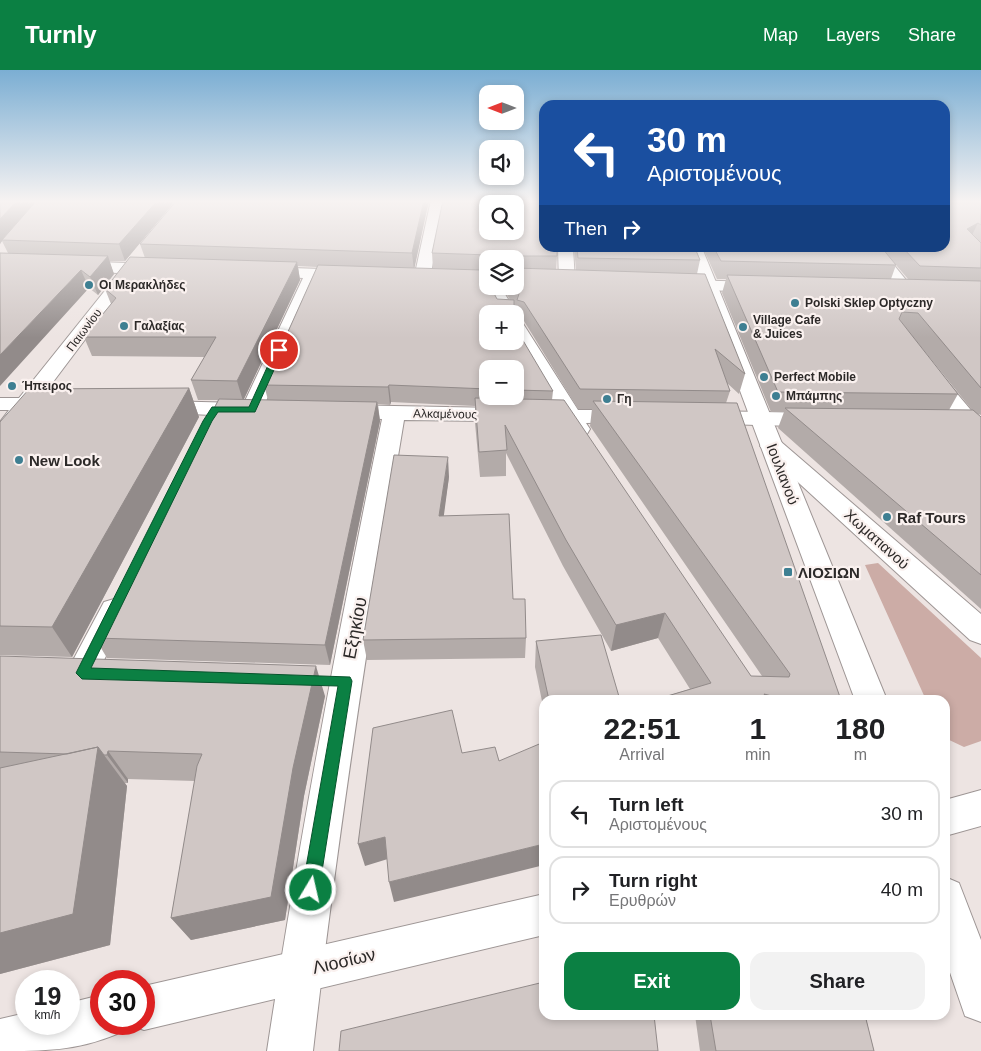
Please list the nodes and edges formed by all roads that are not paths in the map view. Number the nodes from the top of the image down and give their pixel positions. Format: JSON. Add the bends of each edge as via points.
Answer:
{"nodes":[{"id":1,"x":429,"y":246,"type":"edge"},
{"id":2,"x":565,"y":252,"type":"edge"},
{"id":3,"x":696,"y":252,"type":"edge"},
{"id":4,"x":875,"y":252,"type":"edge"},
{"id":5,"x":143,"y":254,"type":"edge"},
{"id":6,"x":2,"y":257,"type":"edge"},
{"id":7,"x":130,"y":268,"type":"junction"},
{"id":8,"x":178,"y":270,"type":"edge"},
{"id":9,"x":246,"y":272,"type":"edge"},
{"id":10,"x":313,"y":274,"type":"junction"},
{"id":11,"x":363,"y":276,"type":"edge"},
{"id":12,"x":403,"y":277,"type":"edge"},
{"id":13,"x":422,"y":278,"type":"junction"},
{"id":14,"x":441,"y":278,"type":"edge"},
{"id":15,"x":550,"y":281,"type":"edge"},
{"id":16,"x":567,"y":281,"type":"junction"},
{"id":17,"x":585,"y":282,"type":"edge"},
{"id":18,"x":667,"y":284,"type":"edge"},
{"id":19,"x":709,"y":286,"type":"junction"},
{"id":20,"x":777,"y":288,"type":"edge"},
{"id":21,"x":886,"y":290,"type":"edge"},
{"id":22,"x":906,"y":291,"type":"junction"},
{"id":23,"x":925,"y":292,"type":"edge"},
{"id":24,"x":524,"y":341,"type":"edge"},
{"id":25,"x":919,"y":360,"type":"edge"},
{"id":26,"x":28,"y":403,"type":"junction"},
{"id":27,"x":0,"y":404,"type":"edge"},
{"id":28,"x":68,"y":404,"type":"edge"},
{"id":29,"x":137,"y":406,"type":"edge"},
{"id":30,"x":318,"y":412,"type":"edge"},
{"id":31,"x":394,"y":413,"type":"junction"},
{"id":32,"x":570,"y":417,"type":"junction"},
{"id":33,"x":646,"y":418,"type":"edge"},
{"id":34,"x":684,"y":418,"type":"edge"},
{"id":35,"x":761,"y":419,"type":"junction"},
{"id":36,"x":840,"y":420,"type":"edge"},
{"id":37,"x":938,"y":422,"type":"edge"},
{"id":38,"x":976,"y":426,"type":"edge"},
{"id":39,"x":0,"y":437,"type":"edge"},
{"id":40,"x":772,"y":446,"type":"junction"},
{"id":41,"x":594,"y":452,"type":"edge"},
{"id":42,"x":125,"y":588,"type":"edge"},
{"id":43,"x":981,"y":632,"type":"edge"},
{"id":44,"x":83,"y":673,"type":"edge"},
{"id":45,"x":869,"y":695,"type":"edge"},
{"id":46,"x":981,"y":808,"type":"edge"},
{"id":47,"x":950,"y":817,"type":"edge"},
{"id":48,"x":950,"y":911,"type":"edge"},
{"id":49,"x":539,"y":915,"type":"edge"},
{"id":50,"x":299,"y":972,"type":"junction"},
{"id":51,"x":981,"y":1000,"type":"edge"},
{"id":52,"x":155,"y":1005,"type":"edge"},
{"id":53,"x":90,"y":1021,"type":"edge"},
{"id":54,"x":0,"y":1042,"type":"edge"},
{"id":55,"x":290,"y":1051,"type":"edge"}],
"edges":[{"from":1,"to":13,"type":"street"},
{"from":2,"to":16,"type":"street"},
{"from":3,"to":19,"type":"street","name":"Ιουλιανού"},
{"from":4,"to":22,"type":"street"},
{"from":5,"to":7,"type":"street","name":"Παιωνίου"},
{"from":6,"to":7,"type":"street"},
{"from":7,"to":8,"type":"street"},
{"from":7,"to":26,"type":"street","name":"Παιωνίου"},
{"from":9,"to":10,"type":"street"},
{"from":10,"to":11,"type":"street"},
{"from":10,"to":29,"type":"street","via":[[262,410],[210,419]]},
{"from":12,"to":13,"type":"street"},
{"from":13,"to":14,"type":"street"},
{"from":15,"to":16,"type":"street"},
{"from":16,"to":17,"type":"street"},
{"from":18,"to":19,"type":"street"},
{"from":19,"to":20,"type":"street"},
{"from":19,"to":35,"type":"street","name":"Ιουλιανού"},
{"from":21,"to":22,"type":"street"},
{"from":22,"to":23,"type":"street"},
{"from":24,"to":32,"type":"street"},
{"from":25,"to":38,"type":"street"},
{"from":26,"to":27,"type":"street"},
{"from":26,"to":28,"type":"street"},
{"from":26,"to":39,"type":"street","name":"Παιωνίου"},
{"from":30,"to":31,"type":"street","name":"Αλκαμένους"},
{"from":31,"to":32,"type":"street","name":"Αλκαμένους"},
{"from":31,"to":50,"type":"street","name":"Εξηκίου","via":[[331,681]]},
{"from":32,"to":33,"type":"street","name":"Αλκαμένους"},
{"from":32,"to":41,"type":"street"},
{"from":34,"to":35,"type":"street"},
{"from":35,"to":36,"type":"street"},
{"from":35,"to":40,"type":"street","name":"Ιουλιανού"},
{"from":37,"to":38,"type":"street"},
{"from":40,"to":43,"type":"street","name":"Χωματιανού"},
{"from":40,"to":45,"type":"street","name":"Ιουλιανού"},
{"from":42,"to":44,"type":"street"},
{"from":46,"to":47,"type":"street"},
{"from":48,"to":51,"type":"street"},
{"from":49,"to":50,"type":"street","name":"Λιοσίων"},
{"from":50,"to":52,"type":"street","name":"Λιοσίων"},
{"from":50,"to":55,"type":"street","name":"Εξηκίου"},
{"from":53,"to":54,"type":"street"}]}
